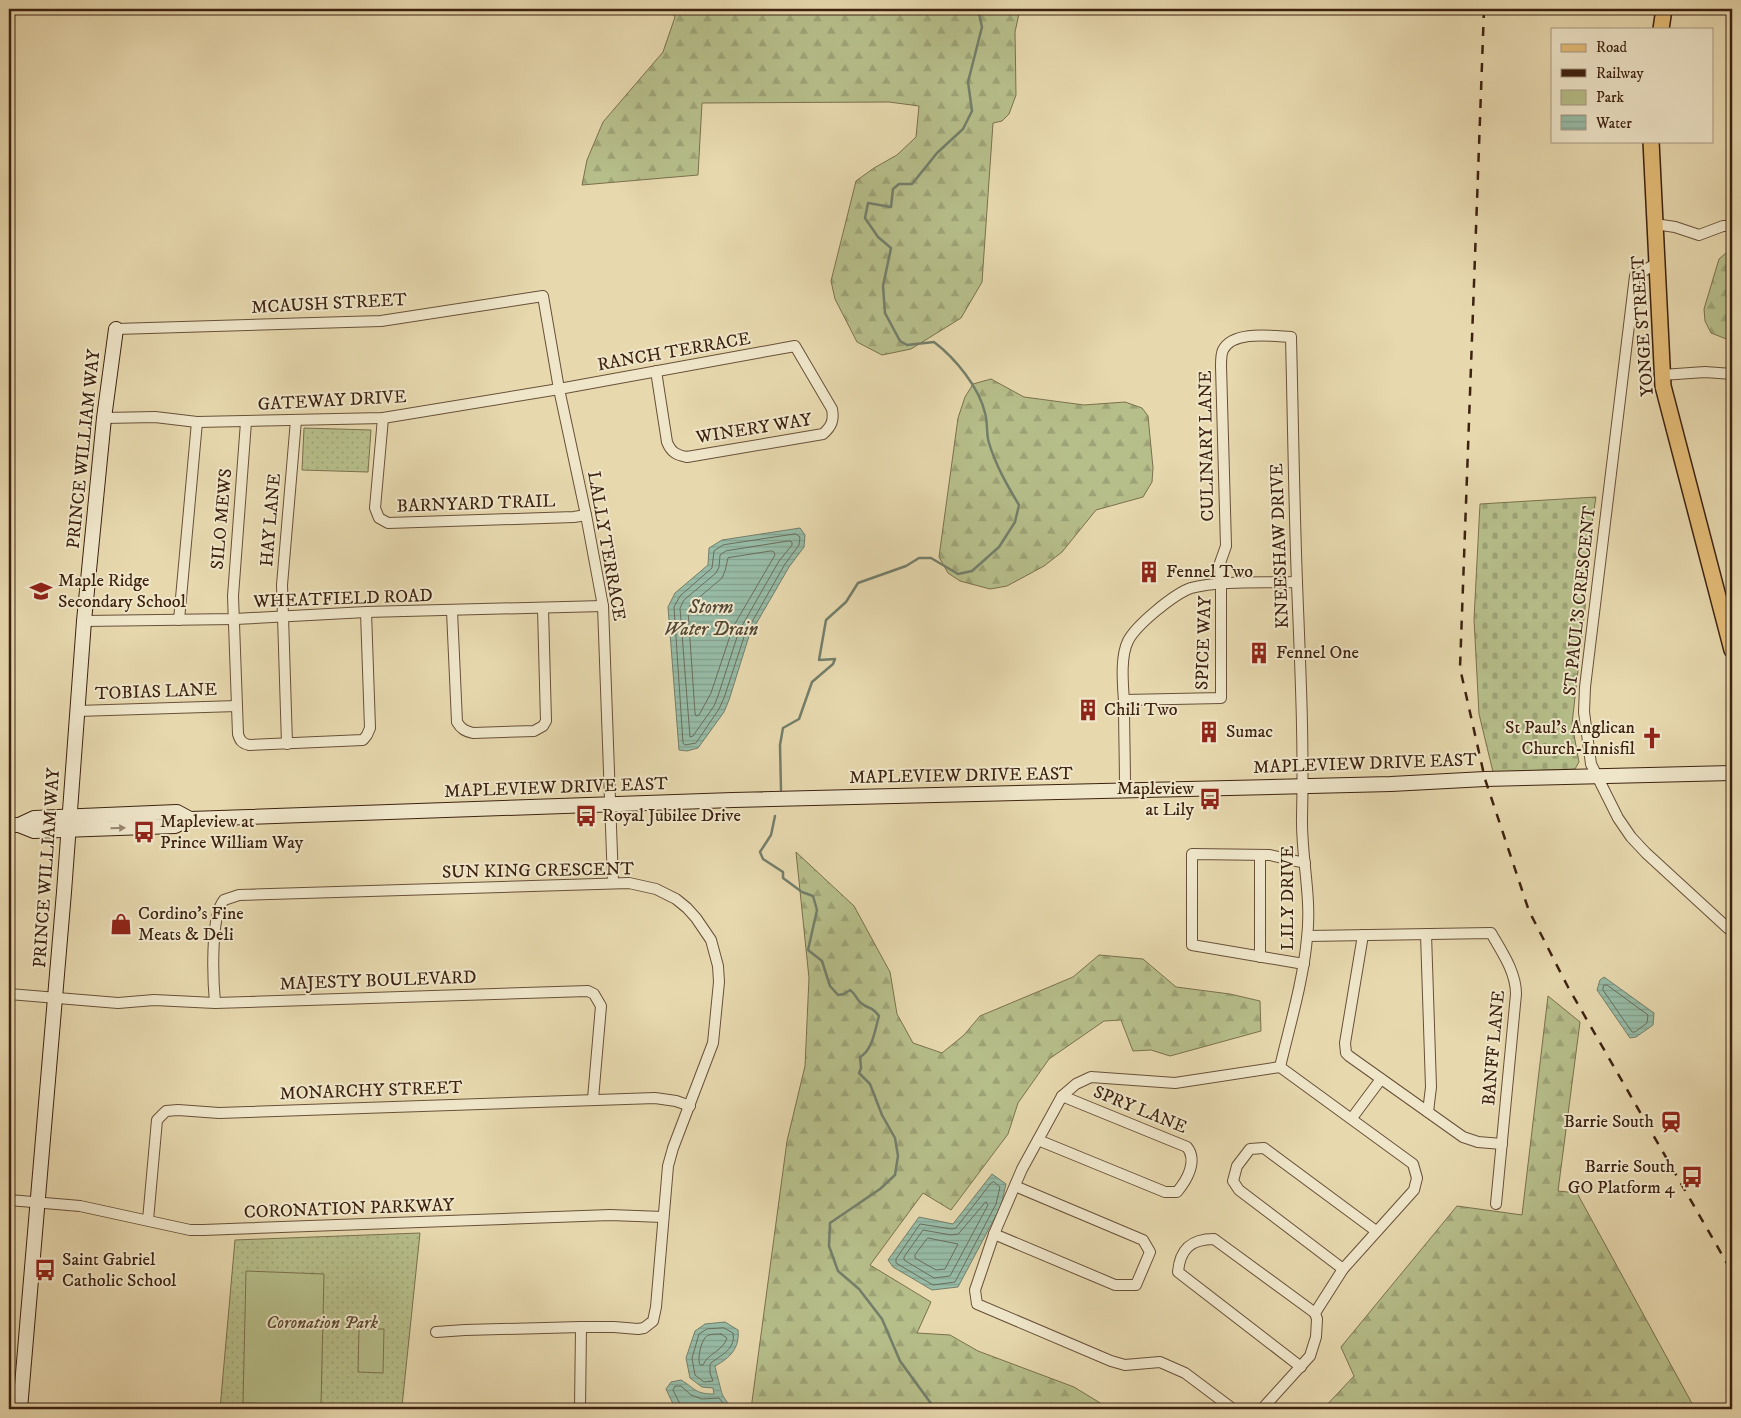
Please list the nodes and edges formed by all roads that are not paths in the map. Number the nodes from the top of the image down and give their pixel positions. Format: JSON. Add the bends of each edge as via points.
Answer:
{"nodes":[{"id":1,"x":1664,"y":9,"type":"edge"},
{"id":2,"x":1661,"y":28,"type":"edge"},
{"id":3,"x":1651,"y":142,"type":"edge"},
{"id":4,"x":1655,"y":224,"type":"junction"},
{"id":5,"x":1732,"y":226,"type":"edge"},
{"id":6,"x":1657,"y":263,"type":"junction"},
{"id":7,"x":543,"y":296,"type":"joint"},
{"id":8,"x":116,"y":329,"type":"joint"},
{"id":9,"x":1291,"y":337,"type":"joint"},
{"id":10,"x":795,"y":346,"type":"joint"},
{"id":11,"x":656,"y":372,"type":"junction"},
{"id":12,"x":1732,"y":374,"type":"edge"},
{"id":13,"x":1662,"y":375,"type":"junction"},
{"id":14,"x":559,"y":389,"type":"junction"},
{"id":15,"x":104,"y":418,"type":"junction"},
{"id":16,"x":383,"y":418,"type":"junction"},
{"id":17,"x":296,"y":420,"type":"junction"},
{"id":18,"x":197,"y":422,"type":"junction"},
{"id":19,"x":246,"y":422,"type":"junction"},
{"id":20,"x":586,"y":515,"type":"junction"},
{"id":21,"x":1297,"y":582,"type":"junction"},
{"id":22,"x":1221,"y":584,"type":"junction"},
{"id":23,"x":603,"y":606,"type":"junction"},
{"id":24,"x":544,"y":609,"type":"junction"},
{"id":25,"x":452,"y":611,"type":"junction"},
{"id":26,"x":366,"y":612,"type":"junction"},
{"id":27,"x":282,"y":617,"type":"junction"},
{"id":28,"x":235,"y":619,"type":"junction"},
{"id":29,"x":179,"y":620,"type":"junction"},
{"id":30,"x":84,"y":621,"type":"junction"},
{"id":31,"x":1732,"y":650,"type":"edge"},
{"id":32,"x":1124,"y":700,"type":"junction"},
{"id":33,"x":237,"y":706,"type":"junction"},
{"id":34,"x":77,"y":711,"type":"junction"},
{"id":35,"x":287,"y":744,"type":"junction"},
{"id":36,"x":1732,"y":773,"type":"edge"},
{"id":37,"x":1598,"y":777,"type":"junction"},
{"id":38,"x":1304,"y":785,"type":"junction"},
{"id":39,"x":1126,"y":789,"type":"junction"},
{"id":40,"x":611,"y":805,"type":"junction"},
{"id":41,"x":69,"y":823,"type":"junction"},
{"id":42,"x":14,"y":825,"type":"edge"},
{"id":43,"x":1260,"y":855,"type":"junction"},
{"id":44,"x":1305,"y":863,"type":"junction"},
{"id":45,"x":613,"y":882,"type":"junction"},
{"id":46,"x":1732,"y":932,"type":"edge"},
{"id":47,"x":1426,"y":934,"type":"junction"},
{"id":48,"x":1363,"y":935,"type":"junction"},
{"id":49,"x":1308,"y":936,"type":"junction"},
{"id":50,"x":1260,"y":957,"type":"junction"},
{"id":51,"x":1304,"y":964,"type":"junction"},
{"id":52,"x":9,"y":994,"type":"edge"},
{"id":53,"x":56,"y":998,"type":"junction"},
{"id":54,"x":215,"y":1003,"type":"junction"},
{"id":55,"x":1280,"y":1067,"type":"junction"},
{"id":56,"x":1381,"y":1079,"type":"junction"},
{"id":57,"x":1062,"y":1096,"type":"junction"},
{"id":58,"x":592,"y":1099,"type":"junction"},
{"id":59,"x":690,"y":1106,"type":"junction"},
{"id":60,"x":1428,"y":1112,"type":"junction"},
{"id":61,"x":1352,"y":1118,"type":"junction"},
{"id":62,"x":1038,"y":1140,"type":"junction"},
{"id":63,"x":1502,"y":1144,"type":"junction"},
{"id":64,"x":1015,"y":1186,"type":"junction"},
{"id":65,"x":9,"y":1200,"type":"edge"},
{"id":66,"x":38,"y":1202,"type":"junction"},
{"id":67,"x":1496,"y":1204,"type":"dead end"},
{"id":68,"x":663,"y":1217,"type":"junction"},
{"id":69,"x":148,"y":1220,"type":"junction"},
{"id":70,"x":1376,"y":1231,"type":"junction"},
{"id":71,"x":994,"y":1234,"type":"junction"},
{"id":72,"x":1343,"y":1269,"type":"junction"},
{"id":73,"x":1315,"y":1313,"type":"junction"},
{"id":74,"x":581,"y":1327,"type":"junction"},
{"id":75,"x":436,"y":1332,"type":"dead end"},
{"id":76,"x":1301,"y":1367,"type":"junction"},
{"id":77,"x":20,"y":1409,"type":"edge"},
{"id":78,"x":580,"y":1409,"type":"edge"},
{"id":79,"x":1233,"y":1409,"type":"edge"},
{"id":80,"x":1262,"y":1409,"type":"edge"}],
"edges":[{"from":1,"to":2,"type":"main road"},
{"from":3,"to":4,"type":"main road","name":"YONGE STREET"},
{"from":4,"to":5,"type":"street","via":[[1699,235]]},
{"from":4,"to":6,"type":"main road","name":"YONGE STREET"},
{"from":6,"to":13,"type":"main road","name":"YONGE STREET"},
{"from":6,"to":37,"type":"street","name":"ST PAUL'S CRESCENT","via":[[1635,276],[1586,677],[1584,712],[1591,764]]},
{"from":7,"to":8,"type":"street","name":"MCAUSH STREET","via":[[381,321]]},
{"from":7,"to":14,"type":"street","name":"LALLY TERRACE"},
{"from":8,"to":15,"type":"main road","name":"PRINCE WILLIAM WAY"},
{"from":9,"to":21,"type":"street","name":"KNEESHAW DRIVE"},
{"from":9,"to":22,"type":"street","name":"CULINARY LANE","via":[[1239,337],[1222,351],[1226,546],[1220,563]]},
{"from":10,"to":11,"type":"street","name":"RANCH TERRACE"},
{"from":10,"to":11,"type":"street","name":"WINERY WAY","via":[[832,409],[834,419],[823,434],[686,457],[677,455],[667,442]]},
{"from":11,"to":14,"type":"street","name":"RANCH TERRACE"},
{"from":12,"to":13,"type":"street"},
{"from":13,"to":31,"type":"main road","name":"YONGE STREET"},
{"from":14,"to":16,"type":"street","name":"GATEWAY DRIVE"},
{"from":14,"to":20,"type":"street","name":"LALLY TERRACE"},
{"from":15,"to":18,"type":"street","name":"GATEWAY DRIVE","via":[[155,417]]},
{"from":15,"to":30,"type":"main road","name":"PRINCE WILLIAM WAY"},
{"from":16,"to":17,"type":"street","name":"GATEWAY DRIVE"},
{"from":16,"to":20,"type":"street","name":"BARNYARD TRAIL","via":[[375,508],[379,518],[388,523]]},
{"from":17,"to":19,"type":"street","name":"GATEWAY DRIVE"},
{"from":17,"to":27,"type":"street","name":"HAY LANE"},
{"from":18,"to":19,"type":"street","name":"GATEWAY DRIVE"},
{"from":18,"to":29,"type":"street"},
{"from":19,"to":28,"type":"street","name":"SILO MEWS","via":[[234,574]]},
{"from":20,"to":23,"type":"street","name":"LALLY TERRACE"},
{"from":21,"to":22,"type":"street"},
{"from":21,"to":38,"type":"street","name":"KNEESHAW DRIVE"},
{"from":22,"to":32,"type":"street","via":[[1191,588],[1173,598],[1142,624],[1127,642]]},
{"from":22,"to":32,"type":"street","name":"SPICE WAY","via":[[1221,698]]},
{"from":23,"to":24,"type":"street","name":"WHEATFIELD ROAD"},
{"from":23,"to":40,"type":"street","name":"LALLY TERRACE"},
{"from":24,"to":25,"type":"street","name":"WHEATFIELD ROAD"},
{"from":24,"to":25,"type":"street","via":[[546,721],[534,731],[473,733],[465,731],[457,722]]},
{"from":25,"to":26,"type":"street","name":"WHEATFIELD ROAD"},
{"from":26,"to":27,"type":"street","name":"WHEATFIELD ROAD"},
{"from":26,"to":35,"type":"street","name":"SILO MEWS","via":[[370,728],[367,736],[363,740]]},
{"from":27,"to":28,"type":"street","name":"WHEATFIELD ROAD"},
{"from":27,"to":35,"type":"street","name":"HAY LANE"},
{"from":28,"to":29,"type":"street","name":"WHEATFIELD ROAD"},
{"from":28,"to":33,"type":"street","name":"SILO MEWS"},
{"from":29,"to":30,"type":"street","name":"WHEATFIELD ROAD"},
{"from":30,"to":34,"type":"main road","name":"PRINCE WILLIAM WAY"},
{"from":32,"to":39,"type":"street"},
{"from":33,"to":34,"type":"street","name":"TOBIAS LANE"},
{"from":33,"to":35,"type":"street","name":"SILO MEWS","via":[[239,740],[244,744]]},
{"from":34,"to":41,"type":"main road","name":"PRINCE WILLIAM WAY"},
{"from":36,"to":37,"type":"main road","name":"MAPLEVIEW DRIVE EAST"},
{"from":37,"to":38,"type":"main road","name":"MAPLEVIEW DRIVE EAST"},
{"from":37,"to":46,"type":"street","name":"ST PAUL'S CRESCENT","via":[[1631,837]]},
{"from":38,"to":39,"type":"main road","name":"MAPLEVIEW DRIVE EAST"},
{"from":38,"to":44,"type":"street","name":"LILY DRIVE"},
{"from":39,"to":40,"type":"main road","name":"MAPLEVIEW DRIVE EAST"},
{"from":40,"to":41,"type":"main road","name":"MAPLEVIEW DRIVE EAST","via":[[190,819],[177,812]]},
{"from":40,"to":45,"type":"street"},
{"from":41,"to":42,"type":"main road","name":"MAPLEVIEW DRIVE EAST","via":[[34,818]]},
{"from":41,"to":53,"type":"main road","name":"PRINCE WILLIAM WAY"},
{"from":43,"to":44,"type":"street"},
{"from":43,"to":50,"type":"street"},
{"from":43,"to":50,"type":"street","via":[[1192,854],[1192,945]]},
{"from":44,"to":49,"type":"street","name":"LILY DRIVE"},
{"from":45,"to":54,"type":"street","name":"SUN KING CRESCENT","via":[[231,897],[220,904],[218,911],[213,961]]},
{"from":45,"to":59,"type":"street","name":"SUN KING CRESCENT","via":[[646,886],[676,899],[696,918],[716,954],[719,982],[713,1043]]},
{"from":47,"to":48,"type":"street","name":"BANFF LANE"},
{"from":47,"to":60,"type":"street","via":[[1431,1087]]},
{"from":47,"to":63,"type":"street","name":"BANFF LANE","via":[[1491,933],[1513,974],[1516,994]]},
{"from":48,"to":49,"type":"street","name":"BANFF LANE"},
{"from":48,"to":56,"type":"street","via":[[1345,1048],[1349,1056]]},
{"from":49,"to":51,"type":"street","name":"LILY DRIVE"},
{"from":50,"to":51,"type":"street"},
{"from":51,"to":55,"type":"street","name":"LILY DRIVE"},
{"from":52,"to":53,"type":"street","name":"MAJESTY BOULEVARD"},
{"from":53,"to":54,"type":"street","name":"MAJESTY BOULEVARD","via":[[118,1003],[154,1000]]},
{"from":53,"to":66,"type":"main road","name":"PRINCE WILLIAM WAY"},
{"from":54,"to":58,"type":"street","name":"MAJESTY BOULEVARD","via":[[588,991],[594,994],[600,1006]]},
{"from":55,"to":57,"type":"street","via":[[1175,1083],[1092,1077],[1076,1084]]},
{"from":55,"to":61,"type":"street"},
{"from":56,"to":60,"type":"street"},
{"from":56,"to":61,"type":"street"},
{"from":57,"to":62,"type":"street"},
{"from":57,"to":62,"type":"street","name":"SPRY LANE","via":[[1187,1147],[1192,1154],[1192,1165],[1182,1186],[1177,1192],[1165,1192]]},
{"from":58,"to":59,"type":"street","name":"MONARCHY STREET","via":[[655,1098]]},
{"from":58,"to":69,"type":"street","name":"MONARCHY STREET","via":[[219,1113],[166,1111],[157,1120]]},
{"from":59,"to":68,"type":"street","name":"SUN KING CRESCENT","via":[[670,1159]]},
{"from":60,"to":63,"type":"street","via":[[1469,1140]]},
{"from":61,"to":70,"type":"street","via":[[1413,1164],[1417,1178],[1414,1190]]},
{"from":62,"to":64,"type":"street"},
{"from":63,"to":67,"type":"street","name":"BANFF LANE"},
{"from":64,"to":71,"type":"street"},
{"from":64,"to":71,"type":"street","via":[[1143,1240],[1150,1252],[1136,1285],[1115,1285]]},
{"from":65,"to":66,"type":"street","name":"CORONATION PARKWAY"},
{"from":66,"to":69,"type":"street","name":"CORONATION PARKWAY","via":[[80,1206]]},
{"from":66,"to":77,"type":"main road","name":"PRINCE WILLIAM WAY"},
{"from":68,"to":69,"type":"street","name":"CORONATION PARKWAY","via":[[610,1215],[203,1230]]},
{"from":68,"to":74,"type":"street","name":"SUN KING CRESCENT","via":[[653,1321],[638,1329]]},
{"from":70,"to":72,"type":"street"},
{"from":70,"to":72,"type":"street","via":[[1264,1148],[1250,1149],[1237,1166],[1233,1181],[1239,1190]]},
{"from":71,"to":79,"type":"street","via":[[974,1290],[977,1304],[1110,1362],[1125,1365],[1160,1362],[1185,1373]]},
{"from":72,"to":73,"type":"street"},
{"from":73,"to":76,"type":"street","via":[[1316,1337],[1310,1356]]},
{"from":73,"to":76,"type":"street","via":[[1214,1238],[1189,1244],[1179,1260],[1178,1272]]},
{"from":74,"to":75,"type":"street"},
{"from":74,"to":78,"type":"street"},
{"from":76,"to":80,"type":"street"}]}
